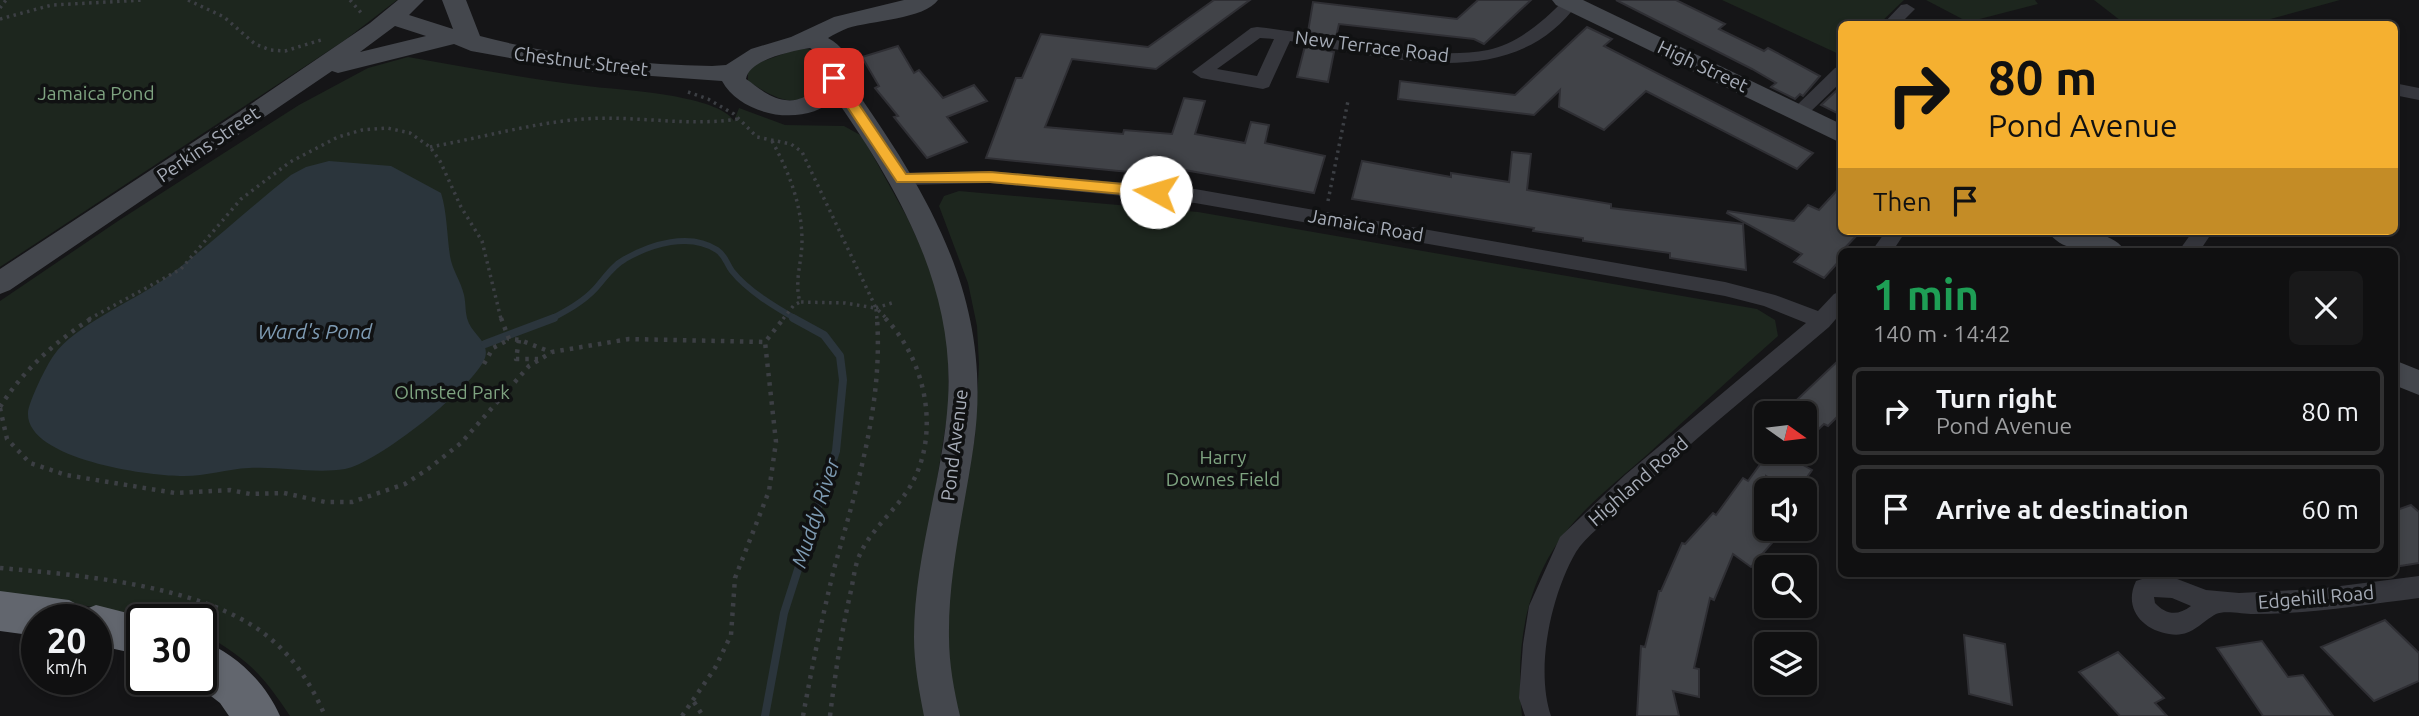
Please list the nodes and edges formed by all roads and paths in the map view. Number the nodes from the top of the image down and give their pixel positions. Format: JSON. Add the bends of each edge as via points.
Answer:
{"nodes":[{"id":1,"x":6,"y":0,"type":"edge"},
{"id":2,"x":68,"y":0,"type":"edge"},
{"id":3,"x":145,"y":0,"type":"edge"},
{"id":4,"x":188,"y":0,"type":"edge"},
{"id":5,"x":350,"y":0,"type":"edge"},
{"id":6,"x":412,"y":0,"type":"edge"},
{"id":7,"x":454,"y":0,"type":"edge"},
{"id":8,"x":926,"y":0,"type":"edge"},
{"id":9,"x":1567,"y":2,"type":"edge"},
{"id":10,"x":82,"y":3,"type":"junction"},
{"id":11,"x":0,"y":8,"type":"edge"},
{"id":12,"x":1906,"y":9,"type":"dead end"},
{"id":13,"x":895,"y":11,"type":"junction"},
{"id":14,"x":379,"y":18,"type":"junction"},
{"id":15,"x":0,"y":19,"type":"edge"},
{"id":16,"x":1894,"y":21,"type":"edge"},
{"id":17,"x":1284,"y":35,"type":"dead end"},
{"id":18,"x":333,"y":36,"type":"dead end"},
{"id":19,"x":462,"y":40,"type":"junction"},
{"id":20,"x":798,"y":42,"type":"junction"},
{"id":21,"x":835,"y":67,"type":"junction"},
{"id":22,"x":314,"y":71,"type":"junction"},
{"id":23,"x":733,"y":73,"type":"junction"},
{"id":24,"x":1838,"y":75,"type":"edge"},
{"id":25,"x":2398,"y":90,"type":"edge"},
{"id":26,"x":2419,"y":94,"type":"edge"},
{"id":27,"x":1348,"y":101,"type":"dead end"},
{"id":28,"x":804,"y":108,"type":"junction"},
{"id":29,"x":1800,"y":113,"type":"junction"},
{"id":30,"x":738,"y":118,"type":"dead end"},
{"id":31,"x":864,"y":122,"type":"junction"},
{"id":32,"x":1838,"y":132,"type":"edge"},
{"id":33,"x":430,"y":147,"type":"junction"},
{"id":34,"x":902,"y":179,"type":"junction"},
{"id":35,"x":1327,"y":205,"type":"dead end"},
{"id":36,"x":2072,"y":235,"type":"edge"},
{"id":37,"x":2102,"y":248,"type":"edge"},
{"id":38,"x":0,"y":283,"type":"edge"},
{"id":39,"x":800,"y":302,"type":"junction"},
{"id":40,"x":895,"y":302,"type":"dead end"},
{"id":41,"x":1838,"y":302,"type":"edge"},
{"id":42,"x":876,"y":308,"type":"junction"},
{"id":43,"x":1822,"y":321,"type":"junction"},
{"id":44,"x":509,"y":339,"type":"junction"},
{"id":45,"x":520,"y":340,"type":"junction"},
{"id":46,"x":765,"y":342,"type":"junction"},
{"id":47,"x":552,"y":352,"type":"junction"},
{"id":48,"x":540,"y":359,"type":"junction"},
{"id":49,"x":484,"y":364,"type":"dead end"},
{"id":50,"x":2398,"y":374,"type":"edge"},
{"id":51,"x":2419,"y":383,"type":"edge"},
{"id":52,"x":0,"y":408,"type":"edge"},
{"id":53,"x":0,"y":568,"type":"edge"},
{"id":54,"x":2419,"y":587,"type":"edge"},
{"id":55,"x":2212,"y":602,"type":"dead end"},
{"id":56,"x":0,"y":611,"type":"edge"},
{"id":57,"x":21,"y":614,"type":"edge"},
{"id":58,"x":217,"y":673,"type":"edge"},
{"id":59,"x":694,"y":702,"type":"junction"},
{"id":60,"x":257,"y":716,"type":"edge"},
{"id":61,"x":325,"y":716,"type":"edge"},
{"id":62,"x":682,"y":716,"type":"edge"},
{"id":63,"x":702,"y":716,"type":"edge"},
{"id":64,"x":803,"y":716,"type":"edge"},
{"id":65,"x":830,"y":716,"type":"edge"},
{"id":66,"x":942,"y":716,"type":"edge"},
{"id":67,"x":1538,"y":716,"type":"edge"}],
"edges":[{"from":1,"to":11,"type":"path"},
{"from":2,"to":10,"type":"path"},
{"from":3,"to":10,"type":"path"},
{"from":4,"to":18,"type":"path","via":[[224,17],[255,44],[270,50],[285,51]]},
{"from":5,"to":14,"type":"path"},
{"from":6,"to":14,"type":"main road","name":"Perkins Street"},
{"from":7,"to":19,"type":"main road"},
{"from":8,"to":13,"type":"main road"},
{"from":9,"to":17,"type":"street","name":"New Terrace Road","via":[[1524,41],[1489,55],[1408,54]]},
{"from":9,"to":29,"type":"main road","name":"High Street"},
{"from":10,"to":15,"type":"path","via":[[52,5]]},
{"from":12,"to":16,"type":"street"},
{"from":13,"to":20,"type":"main road","via":[[842,22]]},
{"from":13,"to":21,"type":"main road","via":[[851,38]]},
{"from":14,"to":19,"type":"main road","name":"Chestnut Street"},
{"from":14,"to":22,"type":"main road","name":"Perkins Street"},
{"from":19,"to":22,"type":"main road","via":[[389,51]]},
{"from":19,"to":23,"type":"main road","name":"Chestnut Street","via":[[567,64],[704,75]]},
{"from":20,"to":21,"type":"main road","via":[[825,43]]},
{"from":20,"to":23,"type":"main road","via":[[750,58]]},
{"from":21,"to":28,"type":"main road","via":[[825,97]]},
{"from":21,"to":31,"type":"main road","name":"Pond Avenue"},
{"from":22,"to":38,"type":"main road","name":"Perkins Street"},
{"from":23,"to":28,"type":"main road","via":[[740,88],[768,106]]},
{"from":24,"to":29,"type":"street"},
{"from":25,"to":26,"type":"street"},
{"from":27,"to":35,"type":"path"},
{"from":28,"to":31,"type":"main road"},
{"from":29,"to":32,"type":"main road","name":"High Street"},
{"from":30,"to":33,"type":"path","via":[[718,122],[582,119]]},
{"from":31,"to":34,"type":"main road","name":"Pond Avenue"},
{"from":33,"to":44,"type":"path","via":[[449,174],[461,207],[478,228]]},
{"from":33,"to":52,"type":"path","via":[[405,129],[373,127],[311,149],[275,171],[230,209],[185,266],[93,316],[41,355],[13,383]]},
{"from":34,"to":43,"type":"street","name":"Jamaica Road","via":[[990,177],[1195,197],[1725,289]]},
{"from":34,"to":66,"type":"main road","name":"Pond Avenue","via":[[955,306],[963,386],[932,606],[933,666]]},
{"from":36,"to":37,"type":"main road"},
{"from":39,"to":42,"type":"path"},
{"from":39,"to":42,"type":"path","via":[[802,243],[797,198],[771,141],[791,144],[807,160]]},
{"from":39,"to":46,"type":"path"},
{"from":40,"to":42,"type":"path"},
{"from":41,"to":43,"type":"street","name":"Highland Road"},
{"from":42,"to":64,"type":"path","via":[[880,361],[866,459],[812,664]]},
{"from":42,"to":65,"type":"path","via":[[899,332],[921,375],[926,398],[925,444],[909,489],[858,559],[838,649]]},
{"from":43,"to":67,"type":"street","name":"Highland Road","via":[[1633,482],[1568,544],[1541,606],[1532,698]]},
{"from":44,"to":45,"type":"path"},
{"from":44,"to":49,"type":"path","via":[[494,348]]},
{"from":45,"to":47,"type":"path"},
{"from":45,"to":48,"type":"path","via":[[516,359]]},
{"from":46,"to":47,"type":"path","via":[[629,339]]},
{"from":46,"to":59,"type":"path","via":[[776,442],[769,491],[734,578],[731,635]]},
{"from":47,"to":48,"type":"path"},
{"from":48,"to":52,"type":"path","via":[[461,443],[428,469],[405,484],[352,502],[230,490],[175,493],[66,475],[30,463],[8,439]]},
{"from":50,"to":51,"type":"main road"},
{"from":53,"to":61,"type":"path","via":[[156,591],[233,615],[254,626],[287,656],[308,682]]},
{"from":54,"to":55,"type":"street","name":"Edgehill Road","via":[[2295,600]]},
{"from":56,"to":57,"type":"highway"},
{"from":58,"to":60,"type":"highway","via":[[236,688]]},
{"from":59,"to":62,"type":"path"},
{"from":59,"to":63,"type":"path"}]}
